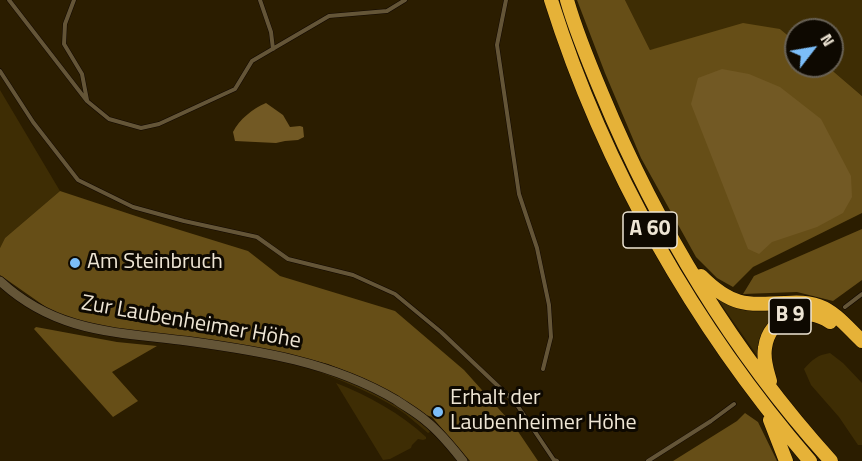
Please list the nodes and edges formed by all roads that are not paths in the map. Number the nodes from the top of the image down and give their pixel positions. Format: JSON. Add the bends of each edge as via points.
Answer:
{"nodes":[{"id":1,"x":9,"y":0,"type":"edge"},
{"id":2,"x":74,"y":0,"type":"edge"},
{"id":3,"x":260,"y":0,"type":"edge"},
{"id":4,"x":405,"y":0,"type":"edge"},
{"id":5,"x":506,"y":0,"type":"edge"},
{"id":6,"x":551,"y":0,"type":"edge"},
{"id":7,"x":567,"y":0,"type":"edge"},
{"id":8,"x":273,"y":49,"type":"junction"},
{"id":9,"x":0,"y":71,"type":"edge"},
{"id":10,"x":87,"y":101,"type":"junction"},
{"id":11,"x":683,"y":258,"type":"junction"},
{"id":12,"x":0,"y":281,"type":"edge"},
{"id":13,"x":862,"y":294,"type":"edge"},
{"id":14,"x":845,"y":307,"type":"dead end"},
{"id":15,"x":862,"y":342,"type":"edge"},
{"id":16,"x":862,"y":353,"type":"edge"},
{"id":17,"x":543,"y":369,"type":"dead end"},
{"id":18,"x":773,"y":391,"type":"junction"},
{"id":19,"x":734,"y":404,"type":"dead end"},
{"id":20,"x":765,"y":407,"type":"junction"},
{"id":21,"x":463,"y":461,"type":"edge"},
{"id":22,"x":557,"y":461,"type":"edge"},
{"id":23,"x":648,"y":461,"type":"edge"},
{"id":24,"x":786,"y":461,"type":"edge"},
{"id":25,"x":810,"y":461,"type":"edge"},
{"id":26,"x":831,"y":461,"type":"edge"}],
"edges":[{"from":1,"to":10,"type":"lane"},
{"from":2,"to":10,"type":"lane","via":[[65,24],[64,44],[82,74]]},
{"from":3,"to":8,"type":"lane"},
{"from":4,"to":8,"type":"lane","via":[[387,11],[329,16]]},
{"from":5,"to":17,"type":"lane","via":[[497,45],[519,194],[537,248],[549,305],[551,338]]},
{"from":6,"to":20,"type":"highway","number":"A 60","via":[[618,170],[706,324]]},
{"from":7,"to":11,"type":"highway","number":"A 60","via":[[616,128]]},
{"from":8,"to":10,"type":"lane","via":[[252,61],[235,89],[159,124],[141,128],[109,119]]},
{"from":9,"to":22,"type":"lane","via":[[78,180],[133,207],[257,237],[288,259],[352,275],[395,294],[515,402]]},
{"from":11,"to":15,"type":"highway","number":"A 60","via":[[729,299],[747,304],[817,305],[834,314]]},
{"from":11,"to":18,"type":"highway","number":"A 60"},
{"from":12,"to":21,"type":"street","name":"Zur Laubenheimer Höhe","via":[[44,312],[85,328],[275,354],[341,373],[376,389],[427,421]]},
{"from":13,"to":14,"type":"lane"},
{"from":16,"to":18,"type":"highway","number":"B 9","via":[[821,316],[800,313],[789,317],[773,329],[765,346],[765,365]]},
{"from":18,"to":26,"type":"highway","number":"A 60"},
{"from":19,"to":23,"type":"lane"},
{"from":20,"to":24,"type":"highway"},
{"from":20,"to":25,"type":"highway","number":"A 60"}]}
